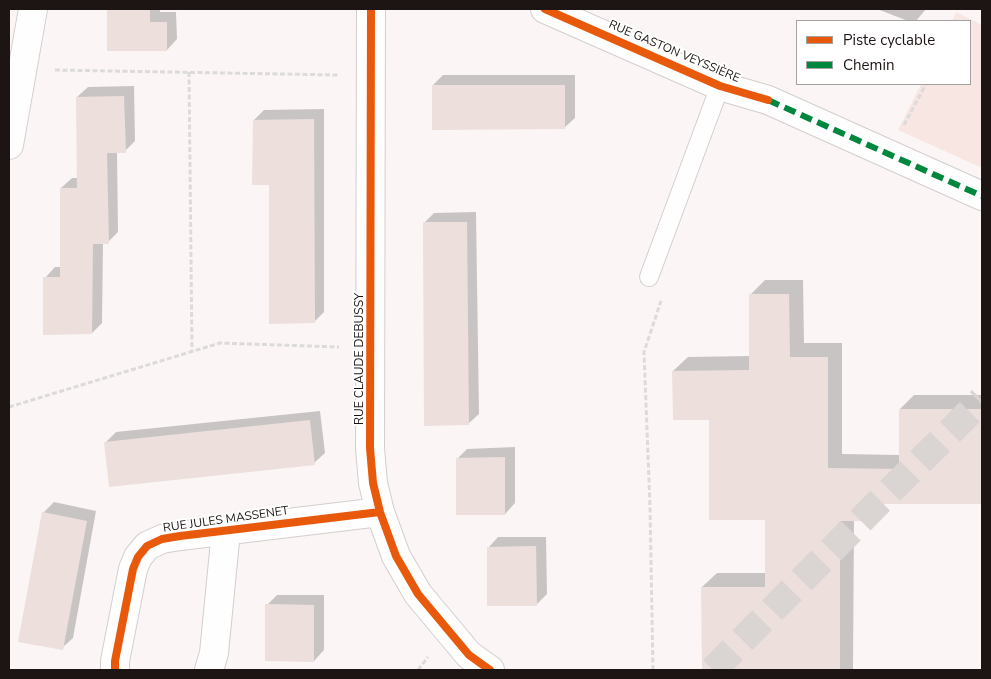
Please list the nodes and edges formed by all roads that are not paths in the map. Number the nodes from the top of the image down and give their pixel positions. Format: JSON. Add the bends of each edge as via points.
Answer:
{"nodes":[{"id":1,"x":33,"y":9,"type":"edge"},
{"id":2,"x":371,"y":9,"type":"edge"},
{"id":3,"x":545,"y":9,"type":"edge"},
{"id":4,"x":720,"y":86,"type":"junction"},
{"id":5,"x":9,"y":145,"type":"edge"},
{"id":6,"x":982,"y":196,"type":"edge"},
{"id":7,"x":648,"y":277,"type":"road end"},
{"id":8,"x":380,"y":512,"type":"junction"},
{"id":9,"x":226,"y":531,"type":"junction"},
{"id":10,"x":115,"y":670,"type":"edge"},
{"id":11,"x":209,"y":670,"type":"edge"},
{"id":12,"x":490,"y":670,"type":"edge"}],
"edges":[{"from":1,"to":5,"type":"street"},
{"from":2,"to":8,"type":"street","name":"RUE CLAUDE DEBUSSY","via":[[370,448]]},
{"from":3,"to":4,"type":"street","name":"RUE GASTON VEYSSIÈRE"},
{"from":4,"to":6,"type":"street","name":"RUE GASTON VEYSSIÈRE","via":[[768,100]]},
{"from":4,"to":7,"type":"lane"},
{"from":8,"to":9,"type":"street","name":"RUE JULES MASSENET"},
{"from":8,"to":12,"type":"street","name":"RUE CLAUDE DEBUSSY","via":[[396,556],[418,594],[469,655]]},
{"from":9,"to":10,"type":"street","name":"RUE JULES MASSENET","via":[[162,539],[147,546],[138,556],[131,578]]},
{"from":9,"to":11,"type":"street","name":"RUE JULES MASSENET","via":[[214,653]]}]}
